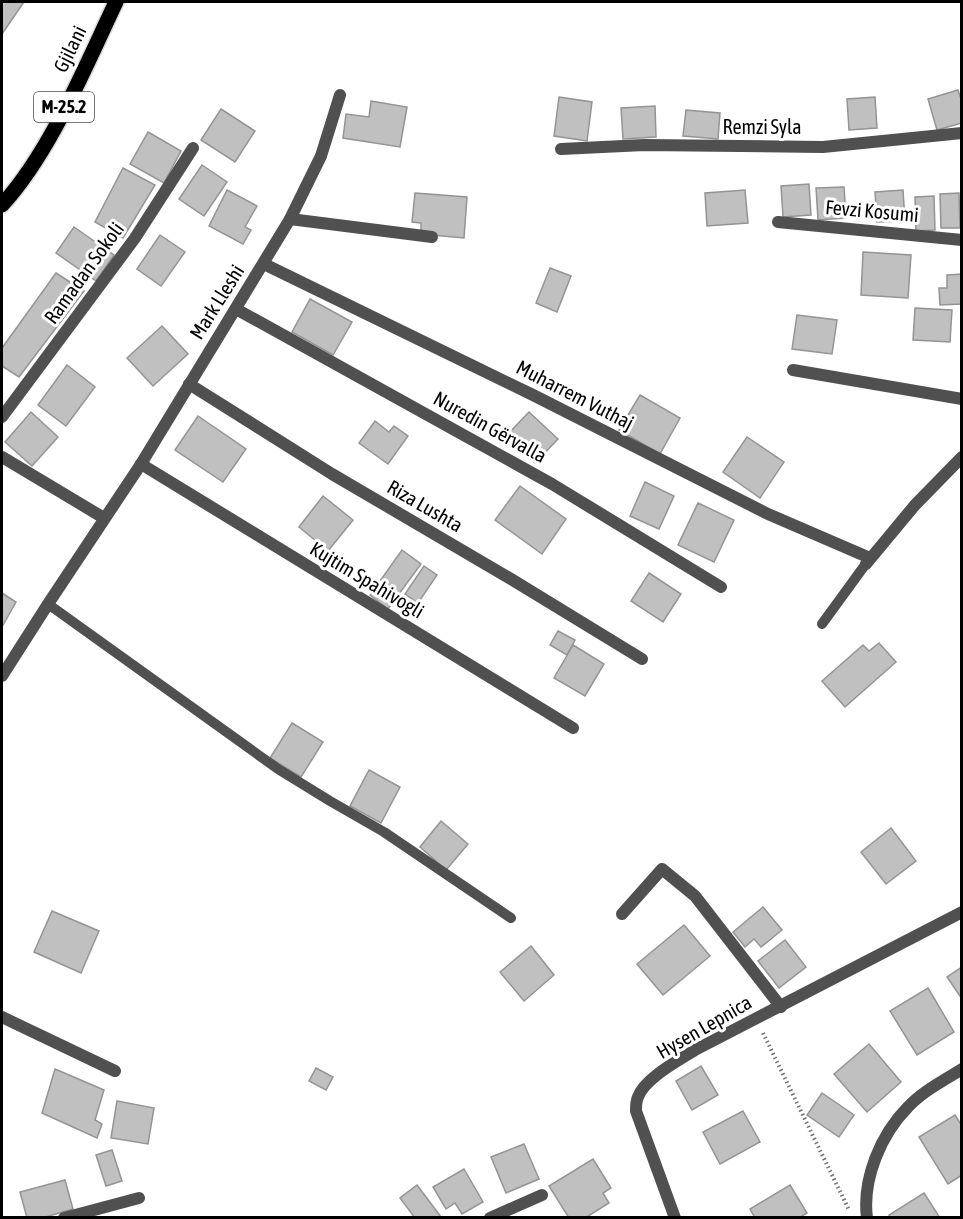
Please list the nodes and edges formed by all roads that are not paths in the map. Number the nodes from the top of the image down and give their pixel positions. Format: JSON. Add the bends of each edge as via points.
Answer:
{"nodes":[{"id":1,"x":116,"y":2,"type":"edge"},
{"id":2,"x":340,"y":95,"type":"dead end"},
{"id":3,"x":962,"y":133,"type":"edge"},
{"id":4,"x":193,"y":148,"type":"dead end"},
{"id":5,"x":561,"y":150,"type":"dead end"},
{"id":6,"x":2,"y":205,"type":"edge"},
{"id":7,"x":290,"y":219,"type":"junction"},
{"id":8,"x":778,"y":222,"type":"dead end"},
{"id":9,"x":432,"y":237,"type":"dead end"},
{"id":10,"x":962,"y":240,"type":"edge"},
{"id":11,"x":264,"y":264,"type":"junction"},
{"id":12,"x":236,"y":309,"type":"junction"},
{"id":13,"x":793,"y":370,"type":"dead end"},
{"id":14,"x":189,"y":384,"type":"junction"},
{"id":15,"x":962,"y":399,"type":"edge"},
{"id":16,"x":2,"y":417,"type":"edge"},
{"id":17,"x":2,"y":457,"type":"edge"},
{"id":18,"x":141,"y":464,"type":"junction"},
{"id":19,"x":959,"y":464,"type":"edge"},
{"id":20,"x":104,"y":518,"type":"junction"},
{"id":21,"x":868,"y":561,"type":"junction"},
{"id":22,"x":721,"y":586,"type":"dead end"},
{"id":23,"x":48,"y":604,"type":"junction"},
{"id":24,"x":822,"y":624,"type":"dead end"},
{"id":25,"x":642,"y":659,"type":"dead end"},
{"id":26,"x":2,"y":676,"type":"edge"},
{"id":27,"x":573,"y":728,"type":"dead end"},
{"id":28,"x":962,"y":912,"type":"edge"},
{"id":29,"x":622,"y":914,"type":"dead end"},
{"id":30,"x":511,"y":918,"type":"dead end"},
{"id":31,"x":781,"y":1007,"type":"junction"},
{"id":32,"x":2,"y":1017,"type":"edge"},
{"id":33,"x":962,"y":1069,"type":"edge"},
{"id":34,"x":114,"y":1071,"type":"dead end"},
{"id":35,"x":542,"y":1195,"type":"dead end"},
{"id":36,"x":139,"y":1198,"type":"dead end"},
{"id":37,"x":494,"y":1217,"type":"edge"},
{"id":38,"x":64,"y":1218,"type":"edge"},
{"id":39,"x":675,"y":1218,"type":"edge"},
{"id":40,"x":867,"y":1218,"type":"edge"}],
"edges":[{"from":1,"to":6,"type":"main road","name":"Gjilani","number":"M-25.2","via":[[50,137]]},
{"from":2,"to":7,"type":"street","name":"Mark Lleshi","via":[[321,156]]},
{"from":3,"to":5,"type":"street","name":"Remzi Syla","via":[[823,147],[644,145]]},
{"from":4,"to":16,"type":"street","name":"Ramadan Sokoli","via":[[135,238]]},
{"from":7,"to":9,"type":"street"},
{"from":7,"to":11,"type":"street","name":"Mark Lleshi"},
{"from":8,"to":10,"type":"street","name":"Fevzi Kosumi"},
{"from":11,"to":12,"type":"street","name":"Mark Lleshi"},
{"from":11,"to":21,"type":"street","name":"Muharrem Vuthaj"},
{"from":12,"to":14,"type":"street","name":"Mark Lleshi"},
{"from":12,"to":22,"type":"street","name":"Nuredin Gërvalla","via":[[552,484]]},
{"from":13,"to":15,"type":"street"},
{"from":14,"to":18,"type":"street","name":"Mark Lleshi"},
{"from":14,"to":25,"type":"street","name":"Riza Lushta"},
{"from":17,"to":20,"type":"street"},
{"from":18,"to":20,"type":"street","name":"Mark Lleshi"},
{"from":18,"to":27,"type":"street","name":"Kujtim Spahivogli"},
{"from":19,"to":21,"type":"street","via":[[915,505]]},
{"from":20,"to":23,"type":"street"},
{"from":21,"to":24,"type":"lane"},
{"from":23,"to":26,"type":"street"},
{"from":23,"to":30,"type":"lane","via":[[278,769],[384,832]]},
{"from":28,"to":31,"type":"street","name":"Hysen Lepnica"},
{"from":29,"to":31,"type":"street","name":"Hysen Lepnica","via":[[662,869],[695,896]]},
{"from":31,"to":39,"type":"street","name":"Hysen Lepnica","via":[[666,1068],[637,1098],[641,1128]]},
{"from":32,"to":34,"type":"street"},
{"from":33,"to":40,"type":"street","via":[[909,1106],[894,1124],[874,1163]]},
{"from":35,"to":37,"type":"street"},
{"from":36,"to":38,"type":"street"}]}
